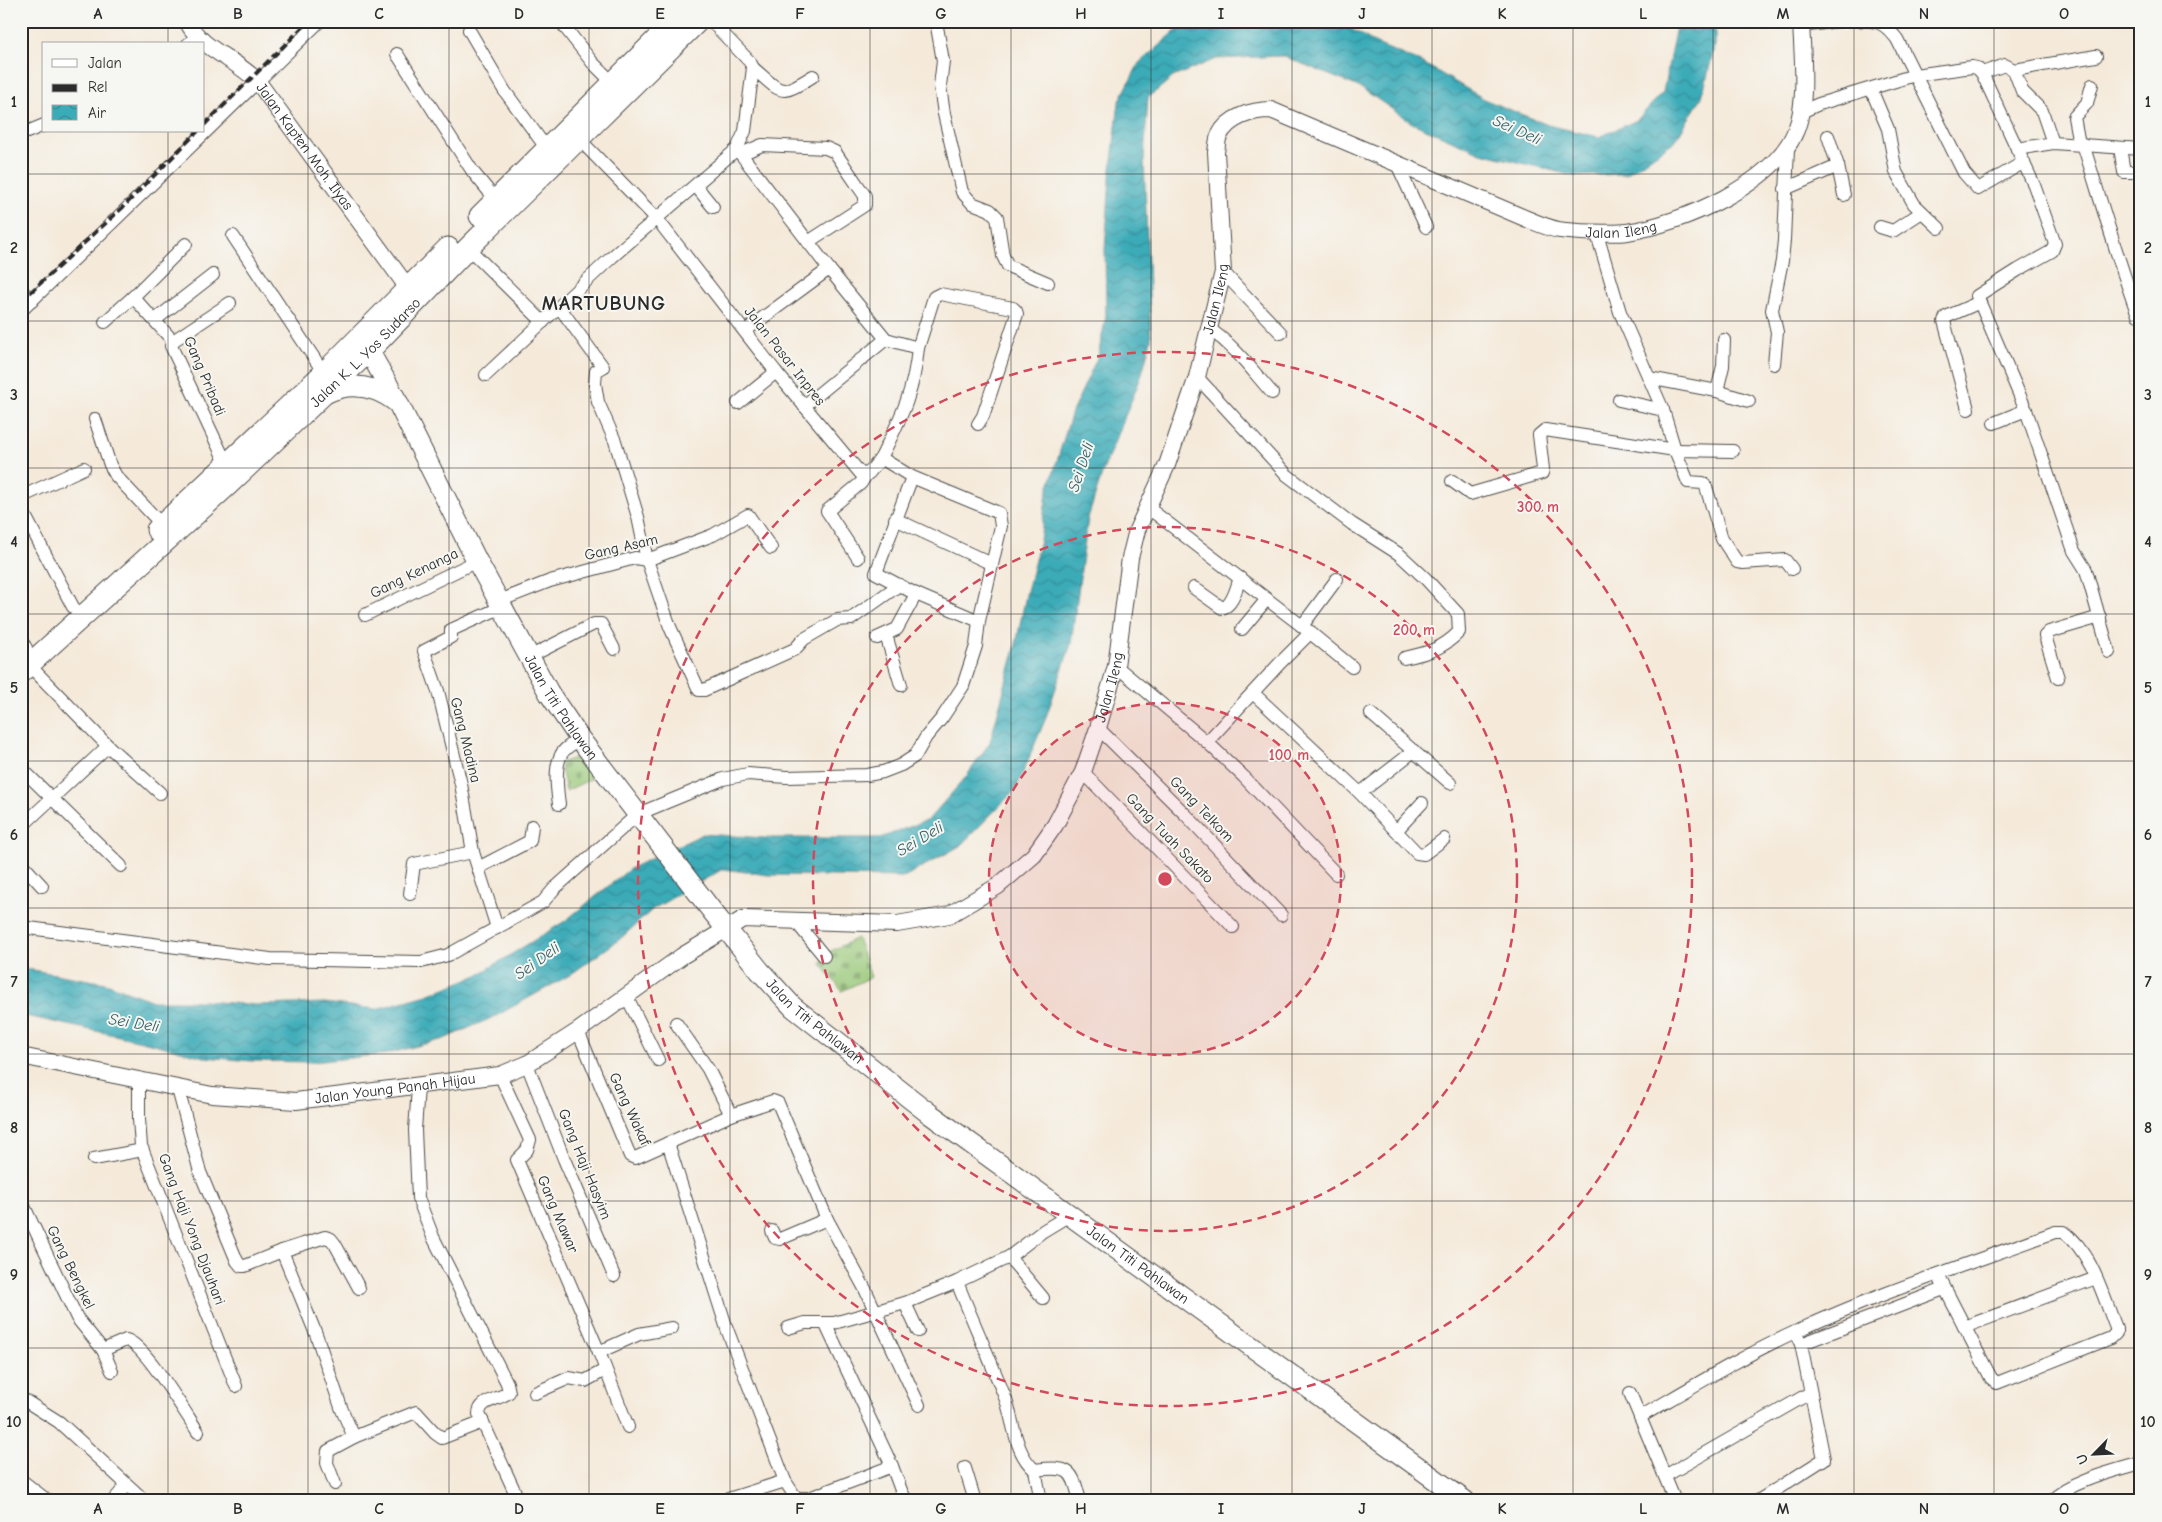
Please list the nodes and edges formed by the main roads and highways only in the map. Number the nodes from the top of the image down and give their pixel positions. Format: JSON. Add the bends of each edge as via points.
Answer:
{"nodes":[{"id":1,"x":675,"y":21,"type":"edge"},
{"id":2,"x":698,"y":21,"type":"edge"},
{"id":3,"x":619,"y":89,"type":"junction"},
{"id":4,"x":471,"y":239,"type":"junction"},
{"id":5,"x":364,"y":344,"type":"junction"},
{"id":6,"x":325,"y":383,"type":"junction"},
{"id":7,"x":398,"y":403,"type":"junction"},
{"id":8,"x":24,"y":655,"type":"edge"},
{"id":9,"x":1466,"y":1501,"type":"edge"}],
"edges":[{"from":1,"to":3,"type":"highway","name":"Jalan K. L. Yos Sudarso"},
{"from":2,"to":3,"type":"highway","name":"Jalan K. L. Yos Sudarso"},
{"from":3,"to":4,"type":"highway","name":"Jalan K. L. Yos Sudarso","via":[[579,139]]},
{"from":3,"to":4,"type":"highway","name":"Jalan K. L. Yos Sudarso","via":[[547,149],[496,200]]},
{"from":4,"to":5,"type":"highway","name":"Jalan K. L. Yos Sudarso"},
{"from":4,"to":5,"type":"highway","name":"Jalan K. L. Yos Sudarso","via":[[408,288]]},
{"from":5,"to":6,"type":"highway","name":"Jalan K. L. Yos Sudarso"},
{"from":5,"to":7,"type":"main road","name":"Jalan Titi Pahlawan"},
{"from":6,"to":7,"type":"main road","via":[[337,388],[358,386],[388,396]]},
{"from":6,"to":8,"type":"highway","name":"Jalan K. L. Yos Sudarso","via":[[227,465]]},
{"from":6,"to":8,"type":"highway","name":"Jalan K. L. Yos Sudarso","via":[[222,490]]},
{"from":7,"to":9,"type":"main road","name":"Jalan Titi Pahlawan","via":[[549,693],[580,739],[712,912],[792,1007],[930,1114]]}]}
